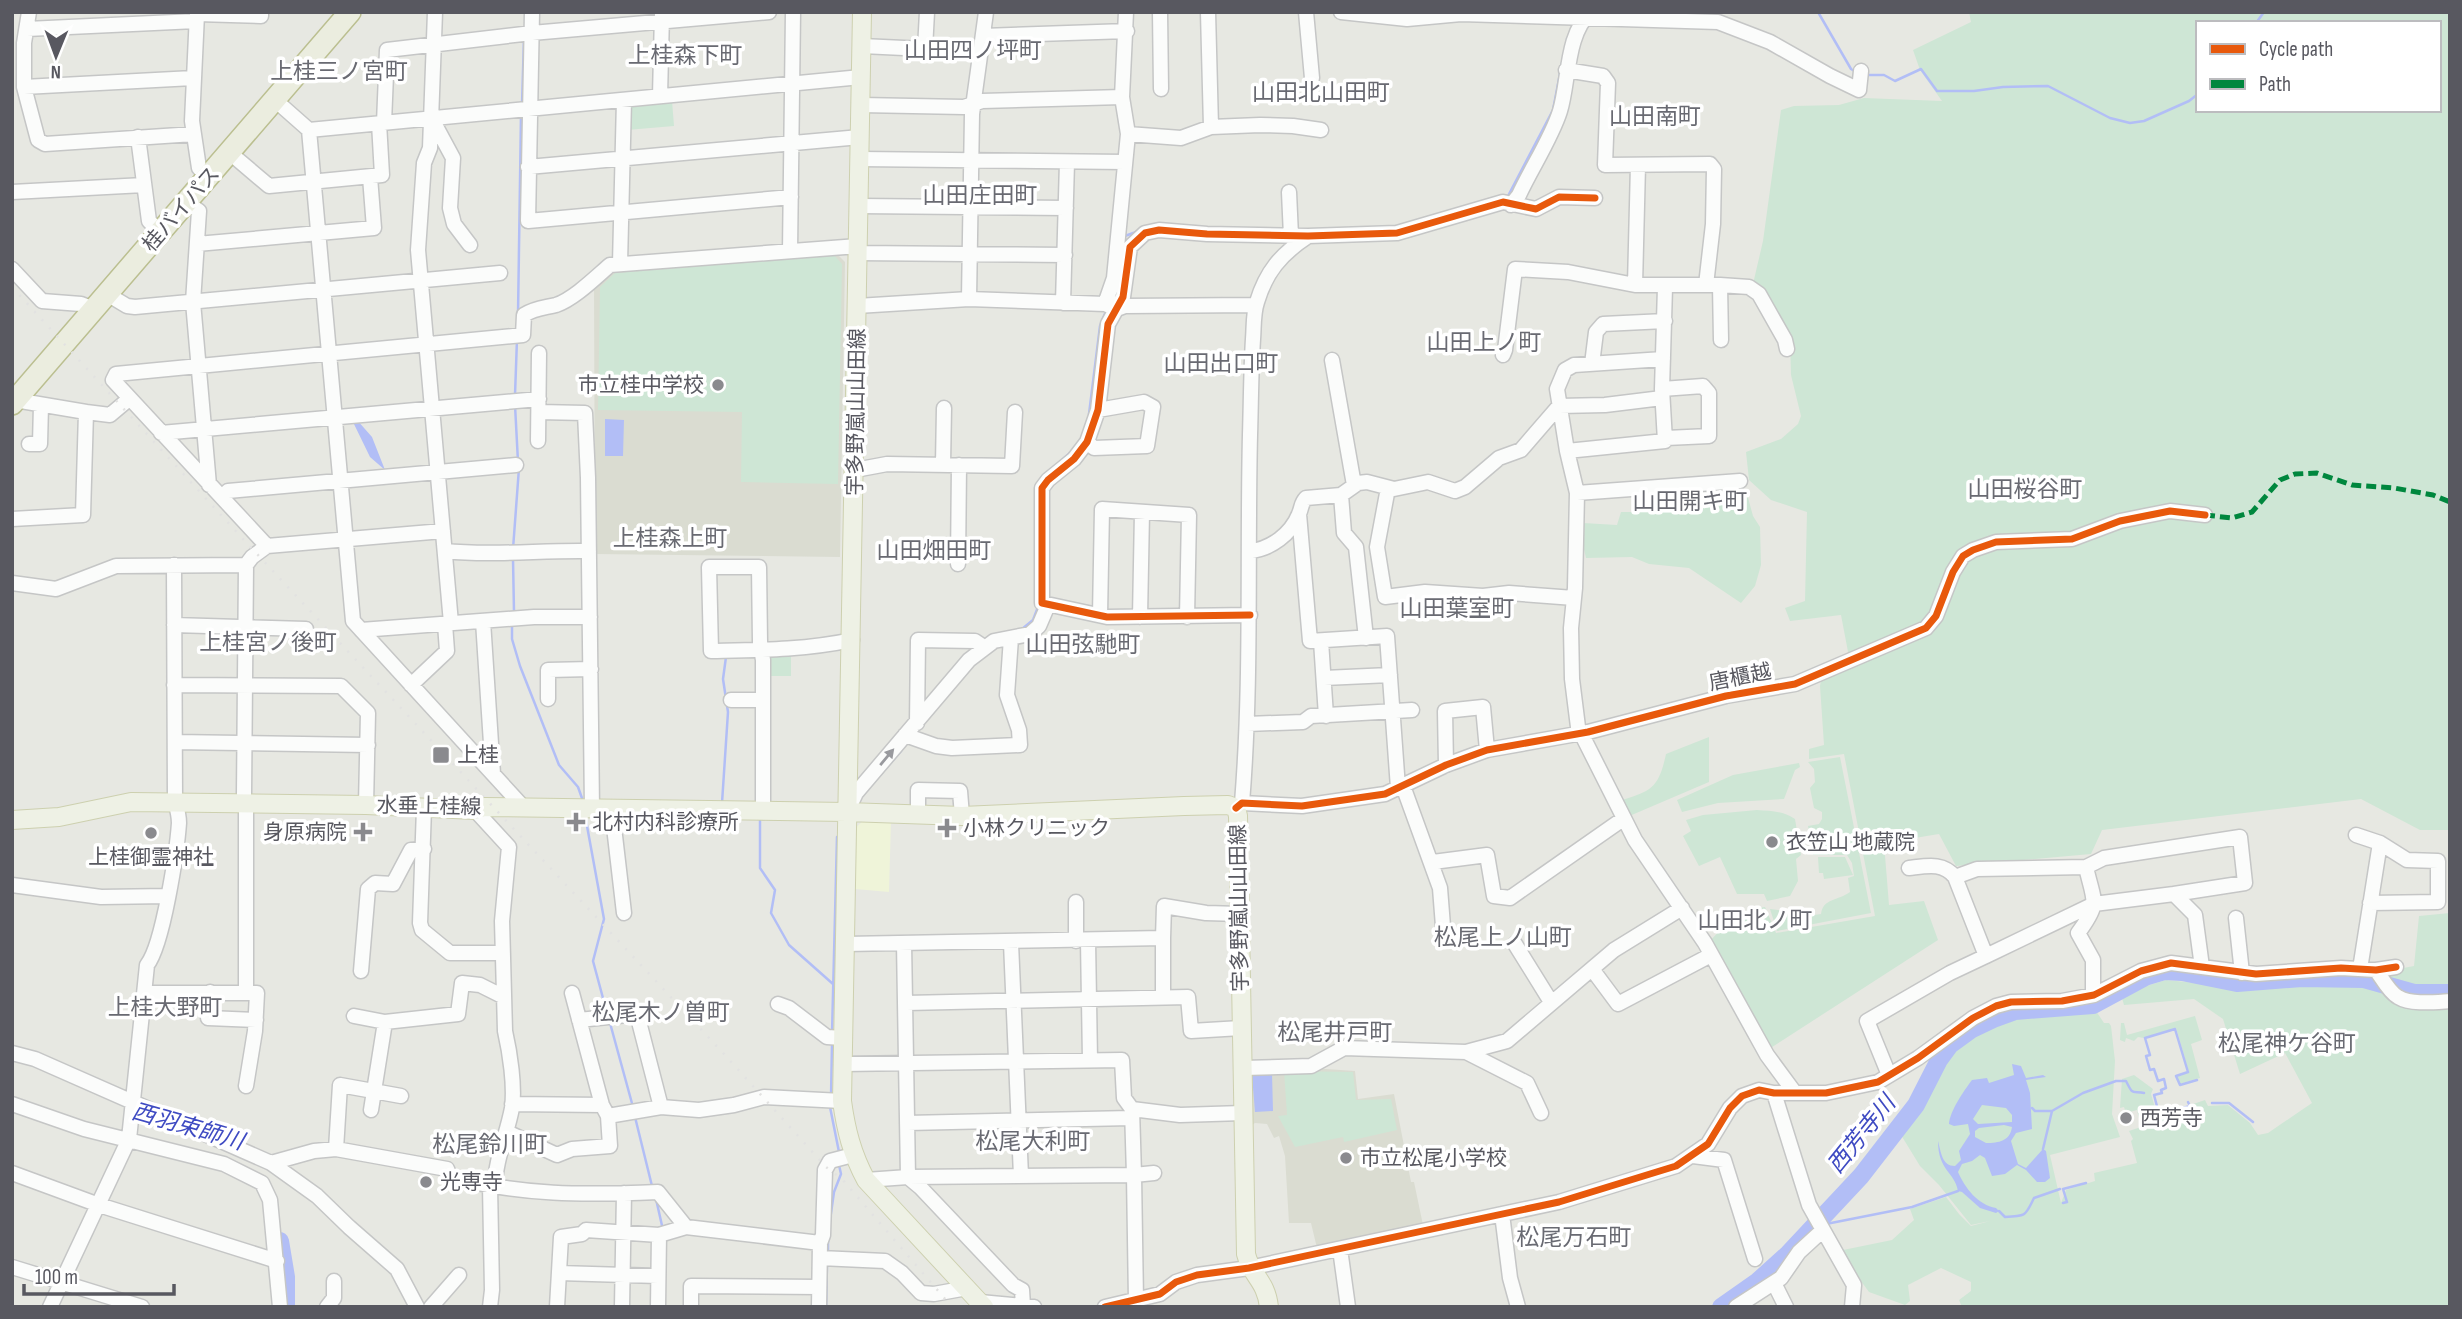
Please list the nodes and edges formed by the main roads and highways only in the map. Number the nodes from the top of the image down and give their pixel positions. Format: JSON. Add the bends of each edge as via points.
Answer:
{"nodes":[{"id":1,"x":350,"y":12,"type":"edge"},
{"id":2,"x":862,"y":12,"type":"edge"},
{"id":3,"x":14,"y":402,"type":"edge"},
{"id":4,"x":847,"y":812,"type":"junction"},
{"id":5,"x":12,"y":820,"type":"edge"},
{"id":6,"x":977,"y":1299,"type":"edge"},
{"id":7,"x":1269,"y":1307,"type":"edge"}],
"edges":[{"from":1,"to":3,"type":"highway","name":"桂バイパス"},
{"from":2,"to":4,"type":"main road","name":"宇多野嵐山山田線"},
{"from":4,"to":5,"type":"main road","name":"水垂上桂線","via":[[475,810],[175,801],[131,802],[60,817]]},
{"from":4,"to":6,"type":"main road","name":"宇多野嵐山山田線","via":[[842,1064],[834,1101],[866,1180]]},
{"from":4,"to":7,"type":"main road","name":"宇多野嵐山山田線","via":[[962,816],[1239,805],[1246,1254],[1249,1268],[1266,1289]]}]}
